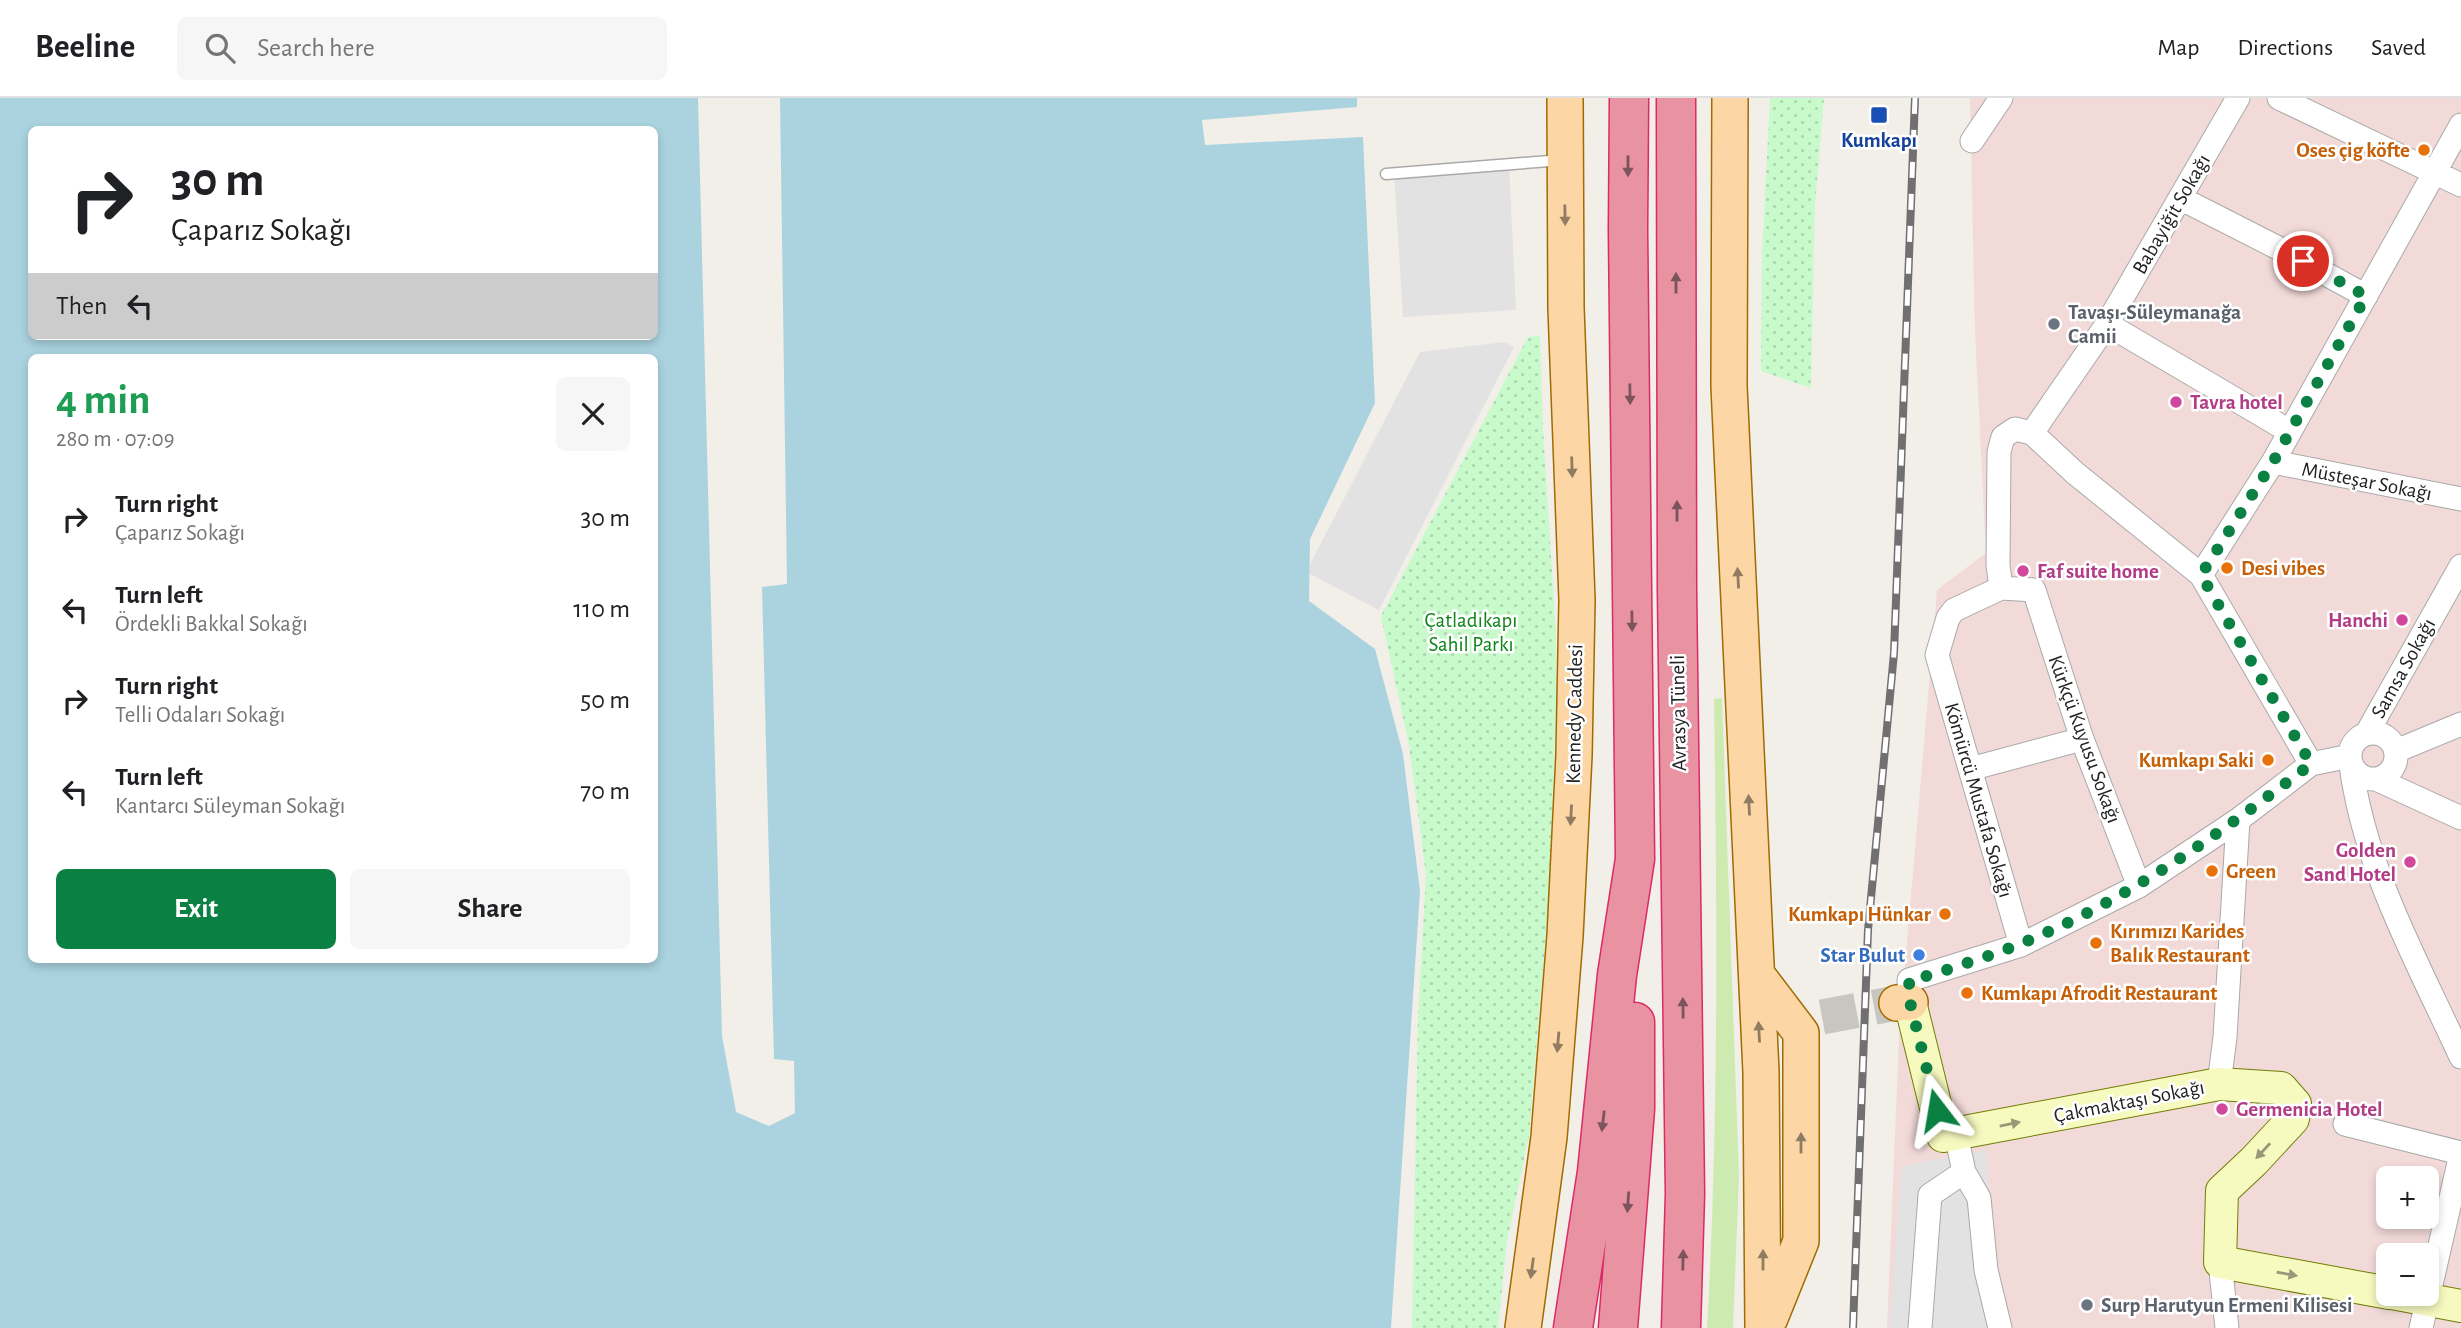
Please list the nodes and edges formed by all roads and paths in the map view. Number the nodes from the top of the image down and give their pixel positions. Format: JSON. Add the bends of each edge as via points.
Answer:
{"nodes":[{"id":1,"x":1565,"y":98,"type":"edge"},
{"id":2,"x":1629,"y":98,"type":"edge"},
{"id":3,"x":1676,"y":98,"type":"edge"},
{"id":4,"x":1730,"y":98,"type":"edge"},
{"id":5,"x":2001,"y":98,"type":"edge"},
{"id":6,"x":2238,"y":98,"type":"edge"},
{"id":7,"x":2279,"y":98,"type":"edge"},
{"id":8,"x":2461,"y":125,"type":"edge"},
{"id":9,"x":1972,"y":141,"type":"dead end"},
{"id":10,"x":1565,"y":160,"type":"junction"},
{"id":11,"x":2435,"y":172,"type":"junction"},
{"id":12,"x":1385,"y":174,"type":"dead end"},
{"id":13,"x":2461,"y":185,"type":"edge"},
{"id":14,"x":2180,"y":198,"type":"junction"},
{"id":15,"x":2366,"y":296,"type":"junction"},
{"id":16,"x":2107,"y":324,"type":"junction"},
{"id":17,"x":2289,"y":431,"type":"junction"},
{"id":18,"x":2032,"y":433,"type":"junction"},
{"id":19,"x":2273,"y":462,"type":"junction"},
{"id":20,"x":2461,"y":499,"type":"edge"},
{"id":21,"x":2461,"y":566,"type":"edge"},
{"id":22,"x":2201,"y":575,"type":"junction"},
{"id":23,"x":2001,"y":588,"type":"junction"},
{"id":24,"x":2461,"y":724,"type":"edge"},
{"id":25,"x":2367,"y":733,"type":"junction"},
{"id":26,"x":2082,"y":739,"type":"junction"},
{"id":27,"x":2396,"y":751,"type":"junction"},
{"id":28,"x":2350,"y":756,"type":"junction"},
{"id":29,"x":2311,"y":764,"type":"junction"},
{"id":30,"x":1970,"y":769,"type":"junction"},
{"id":31,"x":2376,"y":779,"type":"junction"},
{"id":32,"x":2461,"y":818,"type":"edge"},
{"id":33,"x":2238,"y":820,"type":"junction"},
{"id":34,"x":1634,"y":859,"type":"junction"},
{"id":35,"x":2138,"y":886,"type":"junction"},
{"id":36,"x":2021,"y":945,"type":"junction"},
{"id":37,"x":1757,"y":975,"type":"junction"},
{"id":38,"x":1903,"y":1002,"type":"joint"},
{"id":39,"x":2461,"y":1057,"type":"edge"},
{"id":40,"x":2219,"y":1084,"type":"junction"},
{"id":41,"x":2345,"y":1125,"type":"dead end"},
{"id":42,"x":1950,"y":1135,"type":"junction"},
{"id":43,"x":2461,"y":1154,"type":"edge"},
{"id":44,"x":1964,"y":1172,"type":"junction"},
{"id":45,"x":2220,"y":1262,"type":"junction"},
{"id":46,"x":2376,"y":1290,"type":"edge"},
{"id":47,"x":2461,"y":1306,"type":"edge"},
{"id":48,"x":2424,"y":1314,"type":"edge"},
{"id":49,"x":1523,"y":1328,"type":"edge"},
{"id":50,"x":1573,"y":1328,"type":"edge"},
{"id":51,"x":1619,"y":1328,"type":"edge"},
{"id":52,"x":1681,"y":1328,"type":"edge"},
{"id":53,"x":1765,"y":1328,"type":"edge"},
{"id":54,"x":1920,"y":1328,"type":"edge"},
{"id":55,"x":2000,"y":1328,"type":"edge"},
{"id":56,"x":2227,"y":1328,"type":"edge"}],
"edges":[{"from":1,"to":10,"type":"main road","name":"Kennedy Caddesi"},
{"from":2,"to":34,"type":"highway","one_way":true},
{"from":52,"to":3,"type":"highway","name":"Avrasya Tüneli","one_way":true,"via":[[1685,1194]]},
{"from":37,"to":4,"type":"main road","one_way":true,"via":[[1729,386]]},
{"from":5,"to":9,"type":"street"},
{"from":6,"to":14,"type":"street","name":"Babayiğit Sokağı"},
{"from":7,"to":11,"type":"street"},
{"from":8,"to":11,"type":"street"},
{"from":10,"to":12,"type":"lane"},
{"from":10,"to":49,"type":"main road","name":"Kennedy Caddesi","one_way":true,"via":[[1577,600],[1574,755],[1549,1138]]},
{"from":11,"to":13,"type":"street"},
{"from":11,"to":15,"type":"street"},
{"from":14,"to":15,"type":"street"},
{"from":14,"to":16,"type":"street","name":"Babayiğit Sokağı"},
{"from":15,"to":17,"type":"street"},
{"from":16,"to":17,"type":"street"},
{"from":16,"to":18,"type":"street","name":"Babayiğit Sokağı"},
{"from":17,"to":19,"type":"street"},
{"from":18,"to":22,"type":"street"},
{"from":18,"to":23,"type":"street","via":[[2015,429],[2003,437],[1999,452]]},
{"from":19,"to":20,"type":"street","name":"Müsteşar Sokağı"},
{"from":19,"to":22,"type":"street"},
{"from":21,"to":25,"type":"street","name":"Samsa Sokağı"},
{"from":22,"to":29,"type":"street"},
{"from":23,"to":26,"type":"street","name":"Kürkçü Kuyusu Sokağı","via":[[2034,590]]},
{"from":23,"to":30,"type":"street","name":"Kömürcü Mustafa Sokağı","via":[[1954,610],[1937,655]]},
{"from":24,"to":27,"type":"street"},
{"from":25,"to":27,"type":"street","via":[[2389,738]]},
{"from":25,"to":28,"type":"street","via":[[2355,742]]},
{"from":26,"to":30,"type":"street"},
{"from":26,"to":35,"type":"street","name":"Kürkçü Kuyusu Sokağı"},
{"from":27,"to":31,"type":"street","via":[[2389,772]]},
{"from":28,"to":29,"type":"street"},
{"from":28,"to":31,"type":"street","via":[[2361,775]]},
{"from":28,"to":39,"type":"street","via":[[2354,793],[2388,897]]},
{"from":29,"to":33,"type":"street"},
{"from":30,"to":36,"type":"street","name":"Kömürcü Mustafa Sokağı"},
{"from":31,"to":32,"type":"street"},
{"from":33,"to":35,"type":"street"},
{"from":33,"to":40,"type":"street","name":"Çakmaktaşı Sokağı"},
{"from":34,"to":50,"type":"highway","one_way":true,"via":[[1597,1172]]},
{"from":34,"to":51,"type":"highway","one_way":true,"via":[[1635,1109]]},
{"from":35,"to":36,"type":"street"},
{"from":36,"to":38,"type":"street","via":[[1909,980]]},
{"from":53,"to":37,"type":"main road","one_way":true},
{"from":53,"to":37,"type":"main road","one_way":true,"via":[[1801,1241],[1811,1025]]},
{"from":38,"to":42,"type":"street"},
{"from":42,"to":40,"type":"street","name":"Çakmaktaşı Sokağı","one_way":true},
{"from":40,"to":45,"type":"street","one_way":true,"via":[[2281,1088],[2295,1104],[2293,1119],[2221,1191]]},
{"from":41,"to":43,"type":"street"},
{"from":42,"to":44,"type":"street"},
{"from":43,"to":48,"type":"street"},
{"from":44,"to":54,"type":"street","via":[[1930,1195]]},
{"from":44,"to":55,"type":"street","via":[[1979,1198],[1986,1270]]},
{"from":45,"to":46,"type":"street","one_way":true},
{"from":45,"to":56,"type":"street"},
{"from":47,"to":48,"type":"street"}]}
